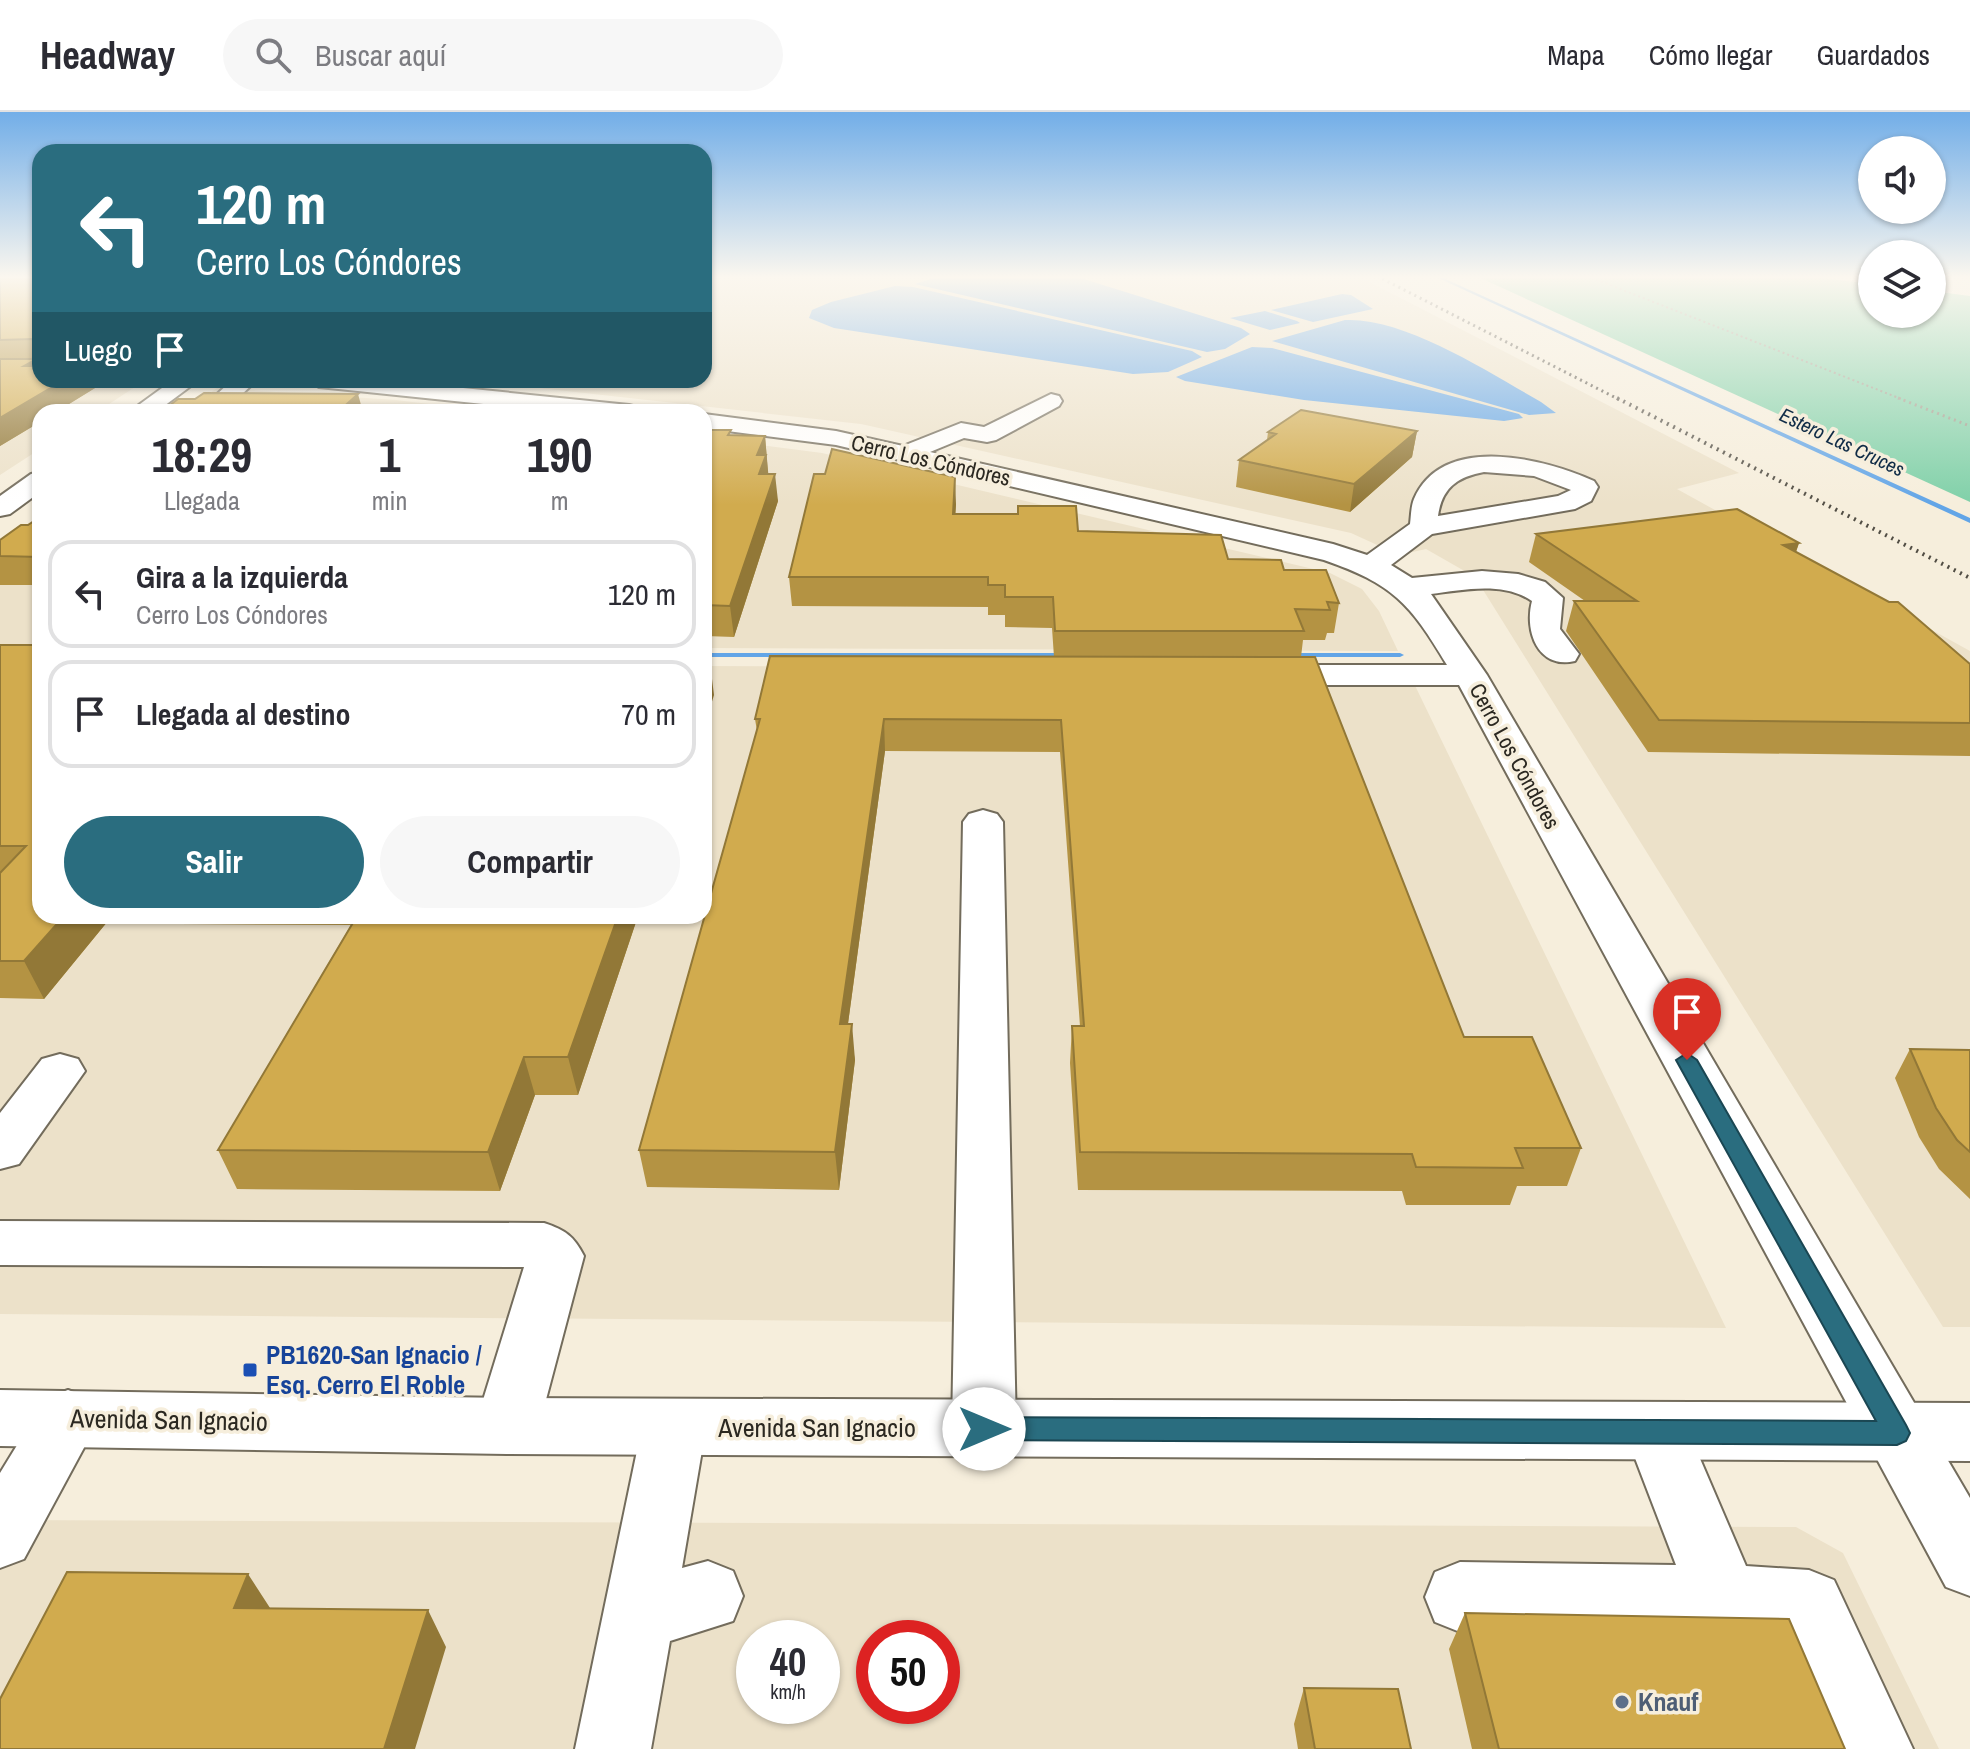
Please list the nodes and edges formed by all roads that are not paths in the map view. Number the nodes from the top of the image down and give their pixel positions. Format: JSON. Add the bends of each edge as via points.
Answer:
{"nodes":[{"id":1,"x":176,"y":388,"type":"edge"},
{"id":2,"x":236,"y":388,"type":"edge"},
{"id":3,"x":408,"y":388,"type":"edge"},
{"id":4,"x":1051,"y":401,"type":"dead end"},
{"id":5,"x":235,"y":402,"type":"edge"},
{"id":6,"x":153,"y":404,"type":"edge"},
{"id":7,"x":555,"y":404,"type":"edge"},
{"id":8,"x":712,"y":422,"type":"edge"},
{"id":9,"x":905,"y":454,"type":"junction"},
{"id":10,"x":32,"y":486,"type":"edge"},
{"id":11,"x":0,"y":508,"type":"edge"},
{"id":12,"x":1423,"y":527,"type":"junction"},
{"id":13,"x":1371,"y":566,"type":"junction"},
{"id":14,"x":1409,"y":587,"type":"junction"},
{"id":15,"x":1563,"y":654,"type":"dead end"},
{"id":16,"x":1233,"y":675,"type":"edge"},
{"id":17,"x":1470,"y":675,"type":"junction"},
{"id":18,"x":983,"y":822,"type":"dead end"},
{"id":19,"x":60,"y":1071,"type":"dead end"},
{"id":20,"x":0,"y":1150,"type":"edge"},
{"id":21,"x":0,"y":1243,"type":"edge"},
{"id":22,"x":0,"y":1418,"type":"edge"},
{"id":23,"x":68,"y":1418,"type":"junction"},
{"id":24,"x":507,"y":1426,"type":"junction"},
{"id":25,"x":674,"y":1427,"type":"junction"},
{"id":26,"x":984,"y":1429,"type":"junction"},
{"id":27,"x":1657,"y":1432,"type":"junction"},
{"id":28,"x":1970,"y":1432,"type":"edge"},
{"id":29,"x":1897,"y":1433,"type":"junction"},
{"id":30,"x":0,"y":1536,"type":"edge"},
{"id":31,"x":1970,"y":1563,"type":"edge"},
{"id":32,"x":708,"y":1596,"type":"dead end"},
{"id":33,"x":1460,"y":1597,"type":"dead end"},
{"id":34,"x":1725,"y":1600,"type":"junction"},
{"id":35,"x":641,"y":1606,"type":"junction"},
{"id":36,"x":613,"y":1749,"type":"edge"},
{"id":37,"x":1875,"y":1749,"type":"edge"}],
"edges":[{"from":1,"to":6,"type":"street"},
{"from":2,"to":5,"type":"street","via":[[225,397]]},
{"from":3,"to":7,"type":"street"},
{"from":4,"to":9,"type":"street","via":[[987,435],[961,430]]},
{"from":8,"to":9,"type":"street","name":"Cerro Los Cóndores","via":[[807,433]]},
{"from":9,"to":13,"type":"street","name":"Cerro Los Cóndores"},
{"from":10,"to":11,"type":"street"},
{"from":12,"to":12,"type":"street","via":[[1565,503],[1582,495],[1585,487],[1512,466],[1470,466],[1448,472],[1434,484],[1423,505]]},
{"from":12,"to":13,"type":"street"},
{"from":13,"to":14,"type":"street","name":"Cerro Los Cóndores"},
{"from":14,"to":15,"type":"street","via":[[1490,580],[1541,591],[1548,598],[1544,634]]},
{"from":14,"to":17,"type":"street","name":"Cerro Los Cóndores"},
{"from":16,"to":17,"type":"street"},
{"from":17,"to":29,"type":"street","name":"Cerro Los Cóndores"},
{"from":18,"to":26,"type":"street"},
{"from":19,"to":20,"type":"street"},
{"from":21,"to":24,"type":"street","via":[[544,1245],[556,1256]]},
{"from":22,"to":23,"type":"street","name":"Avenida San Ignacio"},
{"from":23,"to":24,"type":"street","name":"Avenida San Ignacio"},
{"from":23,"to":30,"type":"street"},
{"from":24,"to":25,"type":"street","name":"Avenida San Ignacio"},
{"from":25,"to":26,"type":"street","name":"Avenida San Ignacio"},
{"from":25,"to":35,"type":"street"},
{"from":26,"to":27,"type":"street","name":"Avenida San Ignacio"},
{"from":27,"to":29,"type":"street","name":"Avenida San Ignacio"},
{"from":27,"to":34,"type":"street"},
{"from":28,"to":29,"type":"street","name":"Avenida San Ignacio"},
{"from":29,"to":31,"type":"street","name":"Cerro Los Cóndores"},
{"from":32,"to":35,"type":"street","via":[[661,1608]]},
{"from":33,"to":34,"type":"street"},
{"from":34,"to":37,"type":"street","via":[[1809,1605]]},
{"from":35,"to":36,"type":"street"}]}
